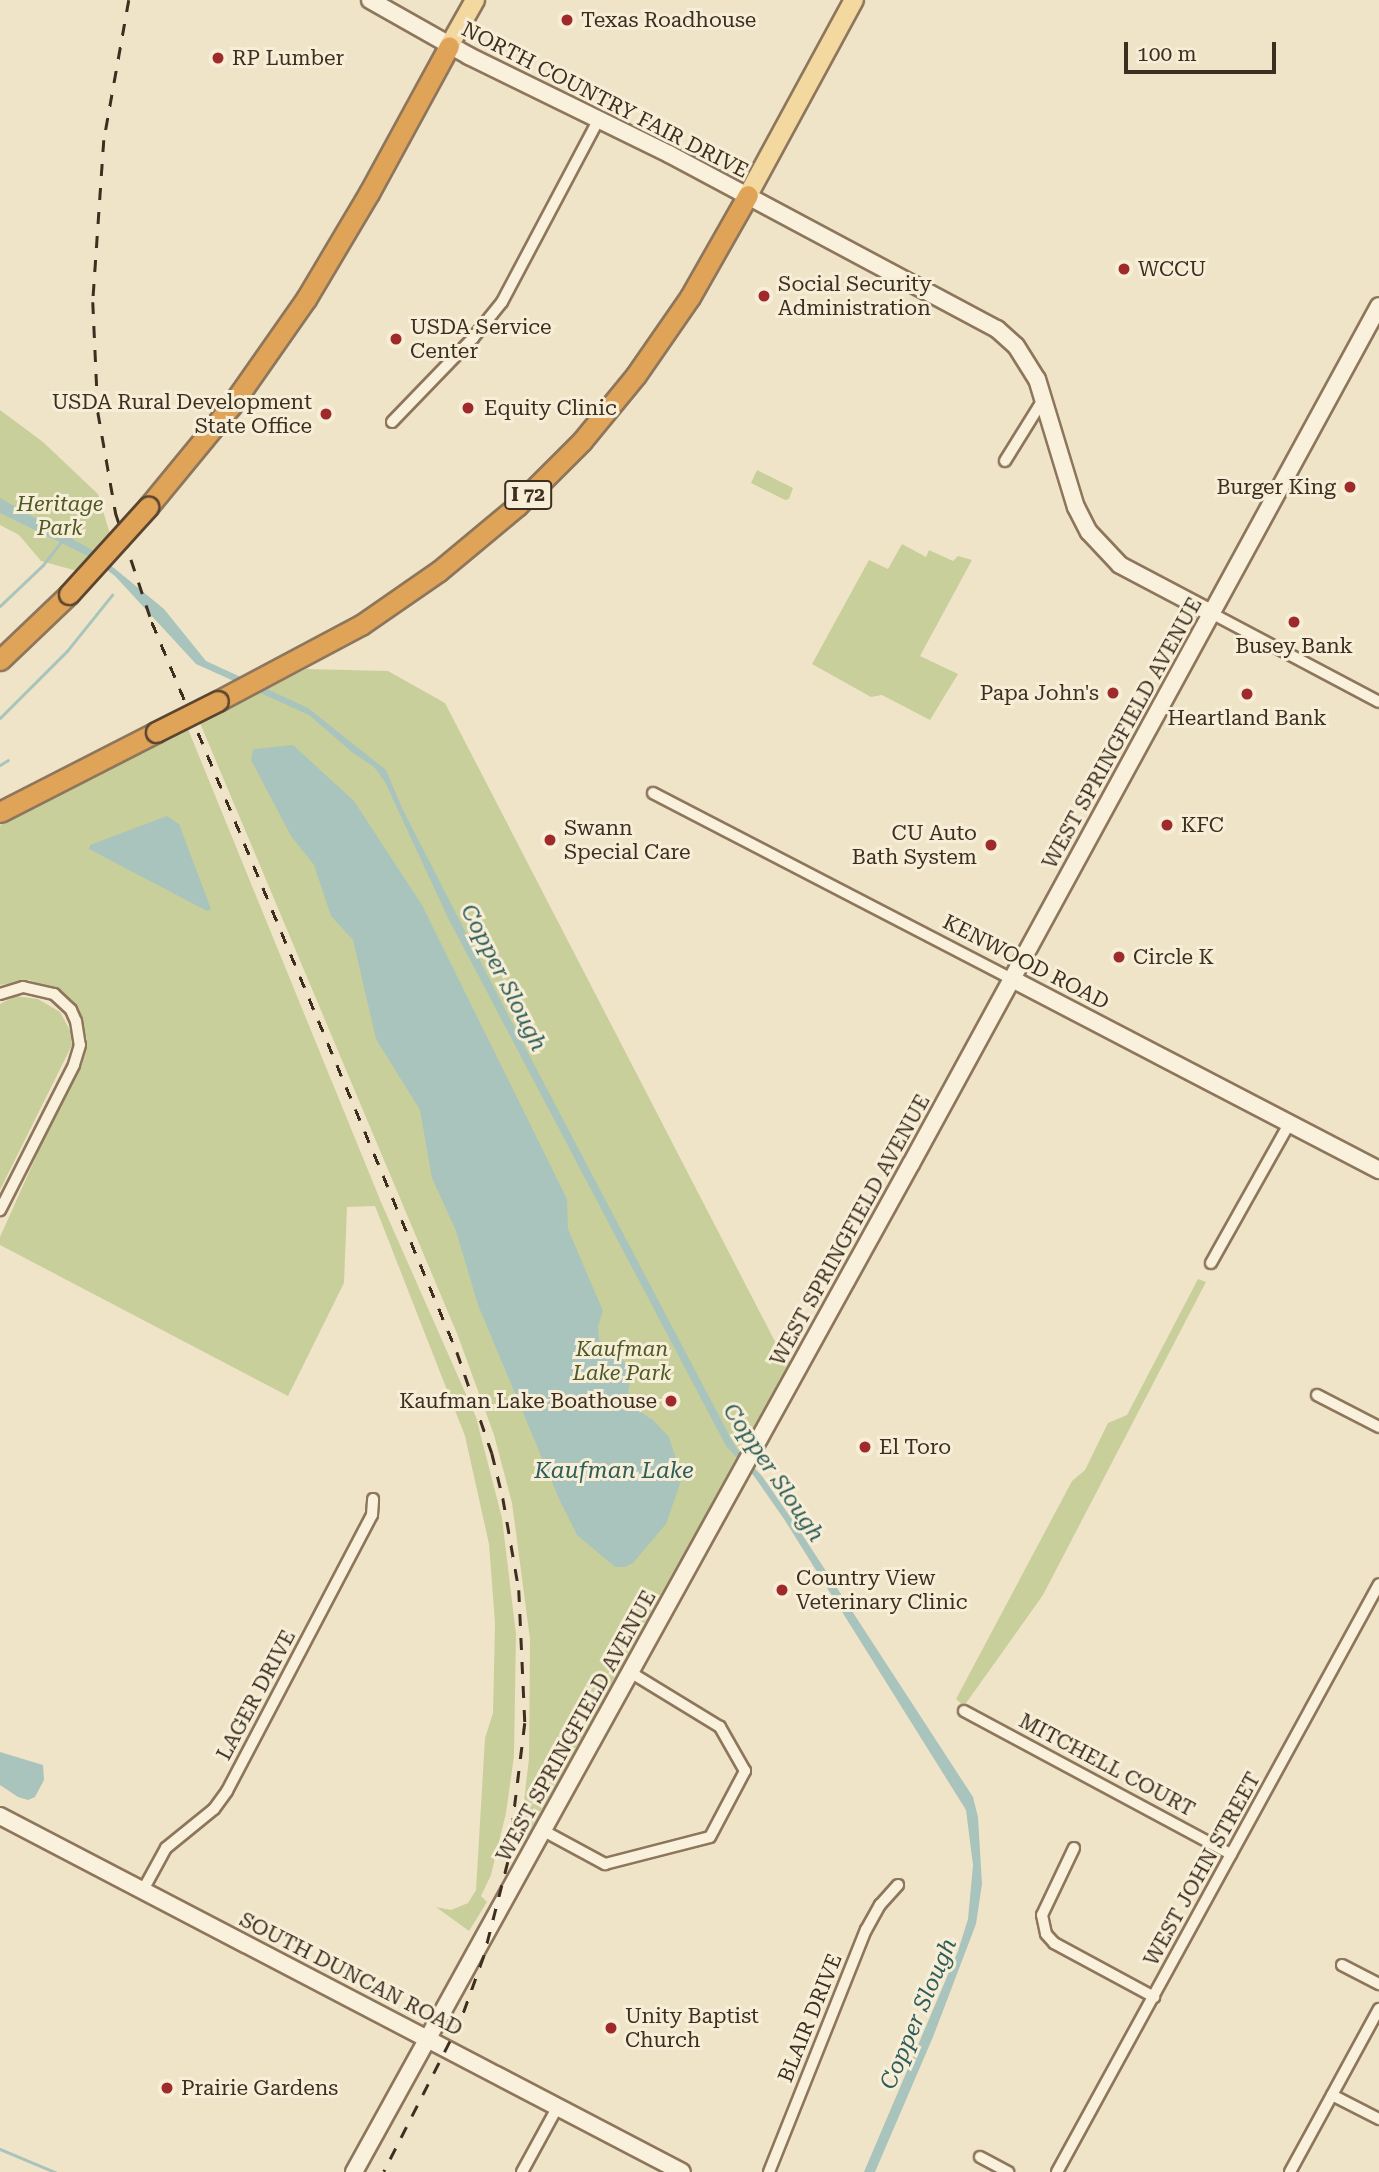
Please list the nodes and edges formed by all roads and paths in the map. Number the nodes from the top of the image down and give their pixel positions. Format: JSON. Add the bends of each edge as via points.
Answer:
{"nodes":[{"id":1,"x":370,"y":0,"type":"edge"},
{"id":2,"x":475,"y":0,"type":"edge"},
{"id":3,"x":855,"y":0,"type":"edge"},
{"id":4,"x":449,"y":46,"type":"junction"},
{"id":5,"x":599,"y":119,"type":"junction"},
{"id":6,"x":748,"y":195,"type":"junction"},
{"id":7,"x":1379,"y":306,"type":"edge"},
{"id":8,"x":1044,"y":398,"type":"junction"},
{"id":9,"x":392,"y":422,"type":"dead end"},
{"id":10,"x":1005,"y":461,"type":"dead end"},
{"id":11,"x":1211,"y":613,"type":"junction"},
{"id":12,"x":0,"y":660,"type":"edge"},
{"id":13,"x":1379,"y":702,"type":"edge"},
{"id":14,"x":653,"y":793,"type":"dead end"},
{"id":15,"x":0,"y":813,"type":"edge"},
{"id":16,"x":1012,"y":979,"type":"junction"},
{"id":17,"x":0,"y":994,"type":"edge"},
{"id":18,"x":1289,"y":1124,"type":"junction"},
{"id":19,"x":1379,"y":1170,"type":"edge"},
{"id":20,"x":0,"y":1210,"type":"edge"},
{"id":21,"x":1210,"y":1263,"type":"dead end"},
{"id":22,"x":1317,"y":1395,"type":"dead end"},
{"id":23,"x":1379,"y":1427,"type":"edge"},
{"id":24,"x":373,"y":1499,"type":"dead end"},
{"id":25,"x":1379,"y":1584,"type":"edge"},
{"id":26,"x":630,"y":1672,"type":"junction"},
{"id":27,"x":964,"y":1711,"type":"dead end"},
{"id":28,"x":0,"y":1816,"type":"edge"},
{"id":29,"x":542,"y":1830,"type":"junction"},
{"id":30,"x":1074,"y":1848,"type":"dead end"},
{"id":31,"x":1231,"y":1854,"type":"junction"},
{"id":32,"x":898,"y":1885,"type":"dead end"},
{"id":33,"x":143,"y":1890,"type":"junction"},
{"id":34,"x":1342,"y":1965,"type":"dead end"},
{"id":35,"x":1379,"y":1984,"type":"edge"},
{"id":36,"x":1154,"y":1997,"type":"junction"},
{"id":37,"x":1379,"y":2009,"type":"edge"},
{"id":38,"x":427,"y":2037,"type":"junction"},
{"id":39,"x":1332,"y":2095,"type":"junction"},
{"id":40,"x":557,"y":2108,"type":"junction"},
{"id":41,"x":1379,"y":2119,"type":"edge"},
{"id":42,"x":979,"y":2157,"type":"dead end"},
{"id":43,"x":354,"y":2172,"type":"edge"},
{"id":44,"x":523,"y":2172,"type":"edge"},
{"id":45,"x":682,"y":2172,"type":"edge"},
{"id":46,"x":769,"y":2172,"type":"edge"},
{"id":47,"x":1008,"y":2172,"type":"edge"},
{"id":48,"x":1057,"y":2172,"type":"edge"},
{"id":49,"x":1290,"y":2172,"type":"edge"}],
"edges":[{"from":1,"to":4,"type":"main road","name":"NORTH COUNTRY FAIR DRIVE"},
{"from":2,"to":4,"type":"main road"},
{"from":3,"to":6,"type":"main road"},
{"from":4,"to":5,"type":"main road","name":"NORTH COUNTRY FAIR DRIVE"},
{"from":4,"to":12,"type":"highway","bridge":true,"via":[[306,299],[231,406],[148,508]]},
{"from":5,"to":6,"type":"main road","name":"NORTH COUNTRY FAIR DRIVE"},
{"from":5,"to":9,"type":"street","via":[[502,302]]},
{"from":6,"to":8,"type":"main road","name":"NORTH COUNTRY FAIR DRIVE","via":[[997,329],[1027,361]]},
{"from":6,"to":15,"type":"highway","number":"I 72","bridge":true,"via":[[690,297],[636,375],[582,440],[517,506],[439,571],[361,625]]},
{"from":7,"to":11,"type":"main road","name":"WEST SPRINGFIELD AVENUE"},
{"from":8,"to":10,"type":"street"},
{"from":8,"to":11,"type":"main road","name":"NORTH COUNTRY FAIR DRIVE","via":[[1065,475],[1089,532],[1120,565]]},
{"from":11,"to":13,"type":"street"},
{"from":11,"to":16,"type":"main road","name":"WEST SPRINGFIELD AVENUE"},
{"from":14,"to":16,"type":"street","name":"KENWOOD ROAD"},
{"from":16,"to":18,"type":"main road","name":"KENWOOD ROAD"},
{"from":16,"to":26,"type":"main road","name":"WEST SPRINGFIELD AVENUE"},
{"from":17,"to":20,"type":"street","via":[[35,987],[64,1002],[76,1021],[80,1045]]},
{"from":18,"to":19,"type":"main road","name":"KENWOOD ROAD"},
{"from":18,"to":21,"type":"street"},
{"from":22,"to":23,"type":"street"},
{"from":24,"to":33,"type":"street","name":"LAGER DRIVE","via":[[372,1515],[227,1791],[214,1809],[166,1848]]},
{"from":25,"to":31,"type":"street","name":"WEST JOHN STREET"},
{"from":26,"to":29,"type":"main road","name":"WEST SPRINGFIELD AVENUE"},
{"from":26,"to":29,"type":"street","via":[[720,1727],[744,1771],[710,1837],[605,1864]]},
{"from":27,"to":31,"type":"street","name":"MITCHELL COURT"},
{"from":28,"to":33,"type":"main road","name":"SOUTH DUNCAN ROAD"},
{"from":29,"to":38,"type":"main road","name":"WEST SPRINGFIELD AVENUE"},
{"from":30,"to":36,"type":"street","via":[[1042,1915],[1046,1934],[1054,1943]]},
{"from":31,"to":36,"type":"street","name":"WEST JOHN STREET"},
{"from":32,"to":46,"type":"street","name":"BLAIR DRIVE","via":[[866,1930]]},
{"from":33,"to":38,"type":"main road","name":"SOUTH DUNCAN ROAD"},
{"from":34,"to":35,"type":"street"},
{"from":36,"to":48,"type":"street","name":"WEST JOHN STREET"},
{"from":37,"to":39,"type":"street"},
{"from":38,"to":40,"type":"main road","name":"SOUTH DUNCAN ROAD"},
{"from":38,"to":43,"type":"main road","name":"WEST SPRINGFIELD AVENUE"},
{"from":39,"to":41,"type":"street"},
{"from":39,"to":49,"type":"street"},
{"from":40,"to":44,"type":"street"},
{"from":40,"to":45,"type":"main road","name":"SOUTH DUNCAN ROAD"},
{"from":42,"to":47,"type":"street"}]}
